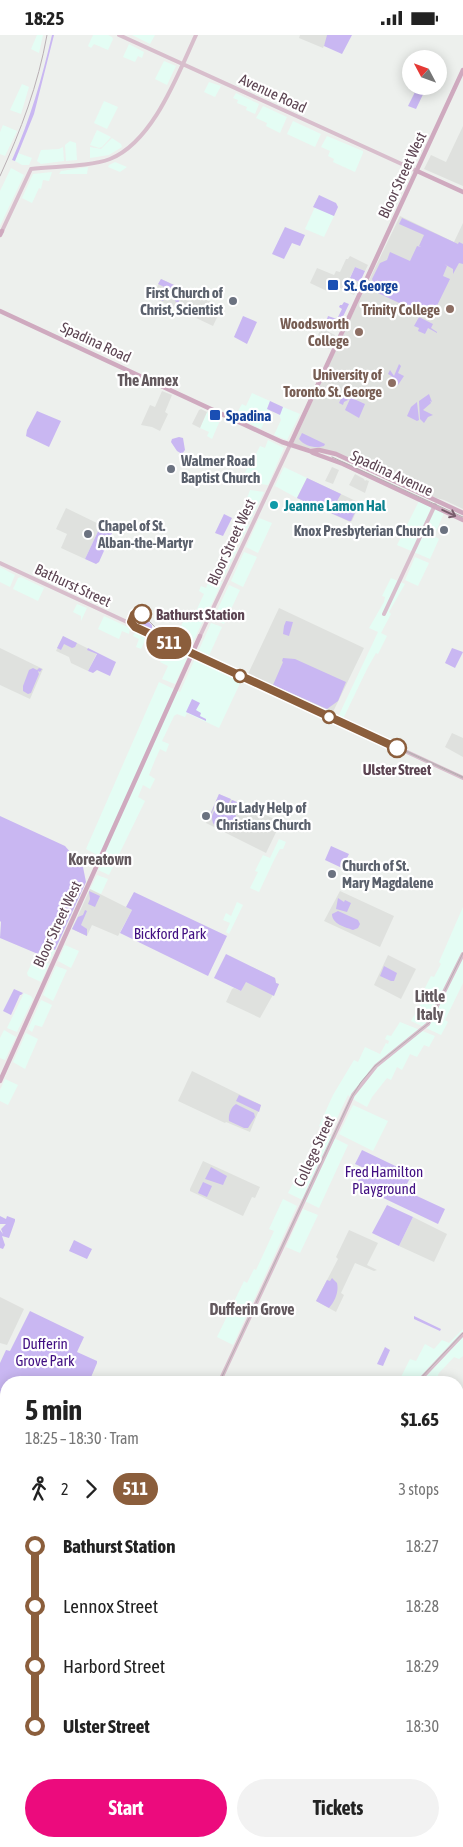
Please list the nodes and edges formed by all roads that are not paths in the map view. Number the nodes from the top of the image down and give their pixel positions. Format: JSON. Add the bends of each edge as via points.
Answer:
{"nodes":[{"id":1,"x":119,"y":35,"type":"edge"},
{"id":2,"x":196,"y":35,"type":"edge"},
{"id":3,"x":182,"y":64,"type":"junction"},
{"id":4,"x":463,"y":70,"type":"edge"},
{"id":5,"x":417,"y":171,"type":"junction"},
{"id":6,"x":463,"y":192,"type":"edge"},
{"id":7,"x":1,"y":233,"type":"edge"},
{"id":8,"x":0,"y":311,"type":"edge"},
{"id":9,"x":290,"y":445,"type":"junction"},
{"id":10,"x":326,"y":454,"type":"junction"},
{"id":11,"x":437,"y":501,"type":"junction"},
{"id":12,"x":435,"y":507,"type":"junction"},
{"id":13,"x":463,"y":513,"type":"edge"},
{"id":14,"x":463,"y":520,"type":"edge"},
{"id":15,"x":0,"y":563,"type":"edge"},
{"id":16,"x":384,"y":614,"type":"dead end"},
{"id":17,"x":200,"y":636,"type":"joint"},
{"id":18,"x":193,"y":654,"type":"junction"},
{"id":19,"x":463,"y":778,"type":"edge"},
{"id":20,"x":463,"y":954,"type":"edge"},
{"id":21,"x":0,"y":1081,"type":"edge"},
{"id":22,"x":463,"y":1334,"type":"edge"},
{"id":23,"x":222,"y":1376,"type":"edge"},
{"id":24,"x":424,"y":1376,"type":"edge"}],
"edges":[{"from":1,"to":3,"type":"main road","name":"Avenue Road"},
{"from":2,"to":3,"type":"main road"},
{"from":3,"to":5,"type":"main road","name":"Avenue Road"},
{"from":3,"to":7,"type":"main road","via":[[154,120],[120,153],[100,161],[31,169]]},
{"from":4,"to":5,"type":"main road","name":"Bloor Street West"},
{"from":5,"to":6,"type":"main road"},
{"from":5,"to":9,"type":"main road","name":"Bloor Street West"},
{"from":8,"to":9,"type":"main road","name":"Spadina Road"},
{"from":9,"to":10,"type":"main road","name":"Spadina Avenue"},
{"from":9,"to":17,"type":"main road","name":"Bloor Street West"},
{"from":10,"to":11,"type":"main road","name":"Spadina Avenue","via":[[342,457]]},
{"from":10,"to":12,"type":"main road","name":"Spadina Avenue"},
{"from":11,"to":12,"type":"main road"},
{"from":11,"to":13,"type":"main road","name":"Spadina Avenue"},
{"from":12,"to":14,"type":"main road","name":"Spadina Avenue","one_way":true},
{"from":12,"to":16,"type":"main road"},
{"from":15,"to":18,"type":"main road","name":"Bathurst Street"},
{"from":17,"to":18,"type":"main road","name":"Bloor Street West"},
{"from":18,"to":19,"type":"main road","name":"Bathurst Street"},
{"from":18,"to":21,"type":"main road","name":"Bloor Street West"},
{"from":20,"to":23,"type":"main road","name":"College Street","via":[[430,1021],[373,1069],[350,1100]]},
{"from":22,"to":24,"type":"main road"}]}
